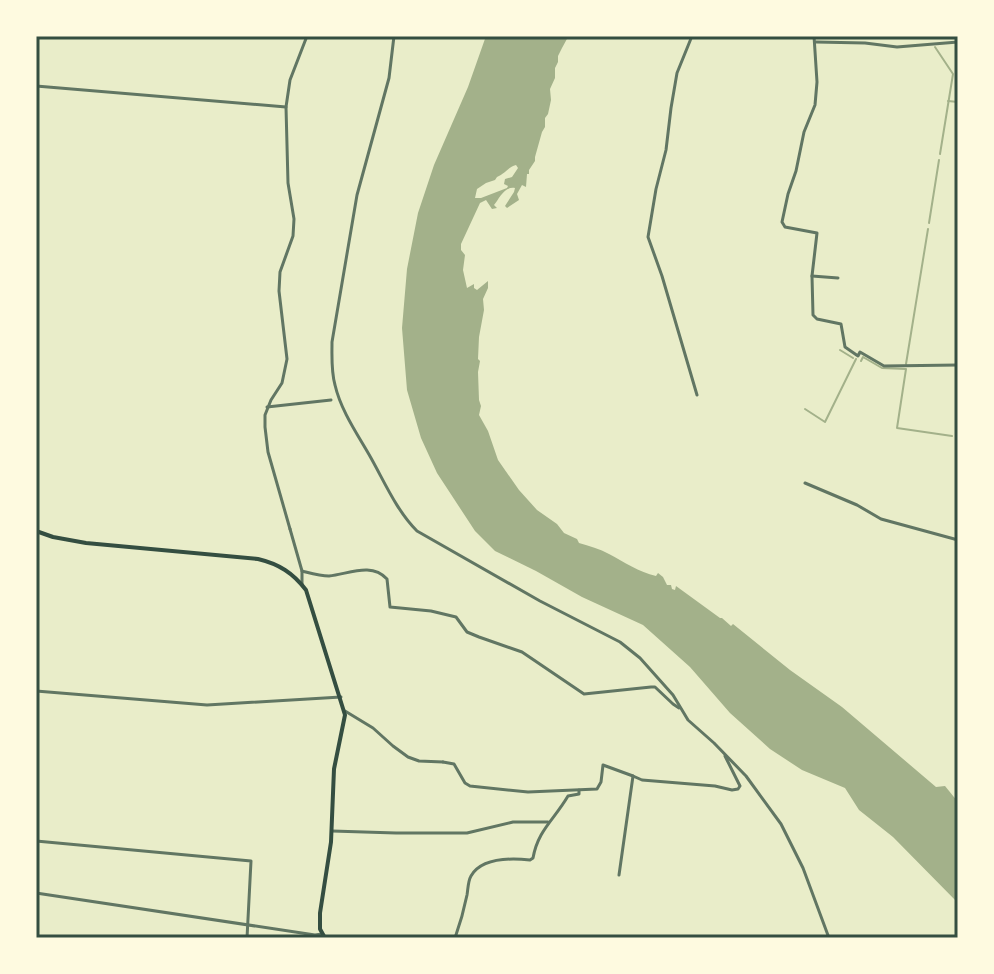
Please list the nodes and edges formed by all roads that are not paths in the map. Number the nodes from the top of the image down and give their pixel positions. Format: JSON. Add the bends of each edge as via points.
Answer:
{"nodes":[{"id":1,"x":37,"y":36,"type":"edge"},
{"id":2,"x":307,"y":36,"type":"edge"},
{"id":3,"x":394,"y":36,"type":"edge"},
{"id":4,"x":692,"y":36,"type":"edge"},
{"id":5,"x":814,"y":36,"type":"edge"},
{"id":6,"x":816,"y":42,"type":"junction"},
{"id":7,"x":958,"y":42,"type":"edge"},
{"id":8,"x":36,"y":45,"type":"edge"},
{"id":9,"x":36,"y":86,"type":"edge"},
{"id":10,"x":286,"y":107,"type":"junction"},
{"id":11,"x":812,"y":276,"type":"junction"},
{"id":12,"x":838,"y":278,"type":"dead end"},
{"id":13,"x":958,"y":365,"type":"edge"},
{"id":14,"x":697,"y":395,"type":"dead end"},
{"id":15,"x":331,"y":400,"type":"dead end"},
{"id":16,"x":267,"y":407,"type":"junction"},
{"id":17,"x":805,"y":483,"type":"dead end"},
{"id":18,"x":36,"y":531,"type":"edge"},
{"id":19,"x":958,"y":540,"type":"edge"},
{"id":20,"x":302,"y":571,"type":"junction"},
{"id":21,"x":302,"y":585,"type":"junction"},
{"id":22,"x":36,"y":691,"type":"edge"},
{"id":23,"x":341,"y":697,"type":"junction"},
{"id":24,"x":681,"y":709,"type":"junction"},
{"id":25,"x":345,"y":711,"type":"junction"},
{"id":26,"x":723,"y":753,"type":"junction"},
{"id":27,"x":633,"y":776,"type":"junction"},
{"id":28,"x":580,"y":789,"type":"junction"},
{"id":29,"x":548,"y":822,"type":"junction"},
{"id":30,"x":332,"y":831,"type":"junction"},
{"id":31,"x":36,"y":841,"type":"edge"},
{"id":32,"x":619,"y":875,"type":"dead end"},
{"id":33,"x":36,"y":893,"type":"edge"},
{"id":34,"x":249,"y":925,"type":"junction"},
{"id":35,"x":324,"y":936,"type":"edge"},
{"id":36,"x":247,"y":938,"type":"edge"},
{"id":37,"x":455,"y":938,"type":"edge"},
{"id":38,"x":829,"y":938,"type":"edge"}],
"edges":[{"from":1,"to":8,"type":"street"},
{"from":2,"to":10,"type":"street"},
{"from":3,"to":24,"type":"street","via":[[389,78],[357,195],[332,342],[333,377],[345,413],[390,495],[417,531],[620,642],[659,677]]},
{"from":4,"to":14,"type":"street","via":[[677,73],[648,237]]},
{"from":5,"to":6,"type":"street"},
{"from":6,"to":7,"type":"street","via":[[897,47]]},
{"from":6,"to":11,"type":"street","via":[[815,105],[782,222],[817,233]]},
{"from":9,"to":10,"type":"street"},
{"from":10,"to":16,"type":"street","via":[[294,219],[279,291],[287,359],[282,383]]},
{"from":11,"to":12,"type":"street"},
{"from":11,"to":13,"type":"street","via":[[813,315],[841,324],[845,347],[855,355],[860,352],[884,366]]},
{"from":15,"to":16,"type":"street"},
{"from":16,"to":20,"type":"street","via":[[268,452]]},
{"from":17,"to":19,"type":"street","via":[[881,519]]},
{"from":18,"to":21,"type":"main road","via":[[86,543],[258,559],[280,566]]},
{"from":20,"to":21,"type":"street"},
{"from":20,"to":24,"type":"street","via":[[330,576],[378,572],[387,579],[390,607],[456,617],[467,632],[522,652],[584,694],[655,687]]},
{"from":21,"to":23,"type":"main road"},
{"from":22,"to":23,"type":"street","via":[[207,705]]},
{"from":23,"to":25,"type":"main road"},
{"from":24,"to":26,"type":"street"},
{"from":25,"to":28,"type":"street","via":[[408,757],[454,764],[470,786],[528,792]]},
{"from":25,"to":30,"type":"main road","via":[[334,769]]},
{"from":26,"to":27,"type":"street","via":[[738,789]]},
{"from":26,"to":38,"type":"street","via":[[781,824]]},
{"from":27,"to":28,"type":"street","via":[[603,765],[597,789]]},
{"from":27,"to":32,"type":"street"},
{"from":28,"to":29,"type":"street"},
{"from":29,"to":30,"type":"street","via":[[513,822],[467,833]]},
{"from":29,"to":37,"type":"street","via":[[533,858],[492,861],[470,877]]},
{"from":30,"to":35,"type":"main road","via":[[319,923]]},
{"from":31,"to":34,"type":"street","via":[[251,861]]},
{"from":33,"to":34,"type":"street"},
{"from":34,"to":35,"type":"street"},
{"from":34,"to":36,"type":"street"}]}
